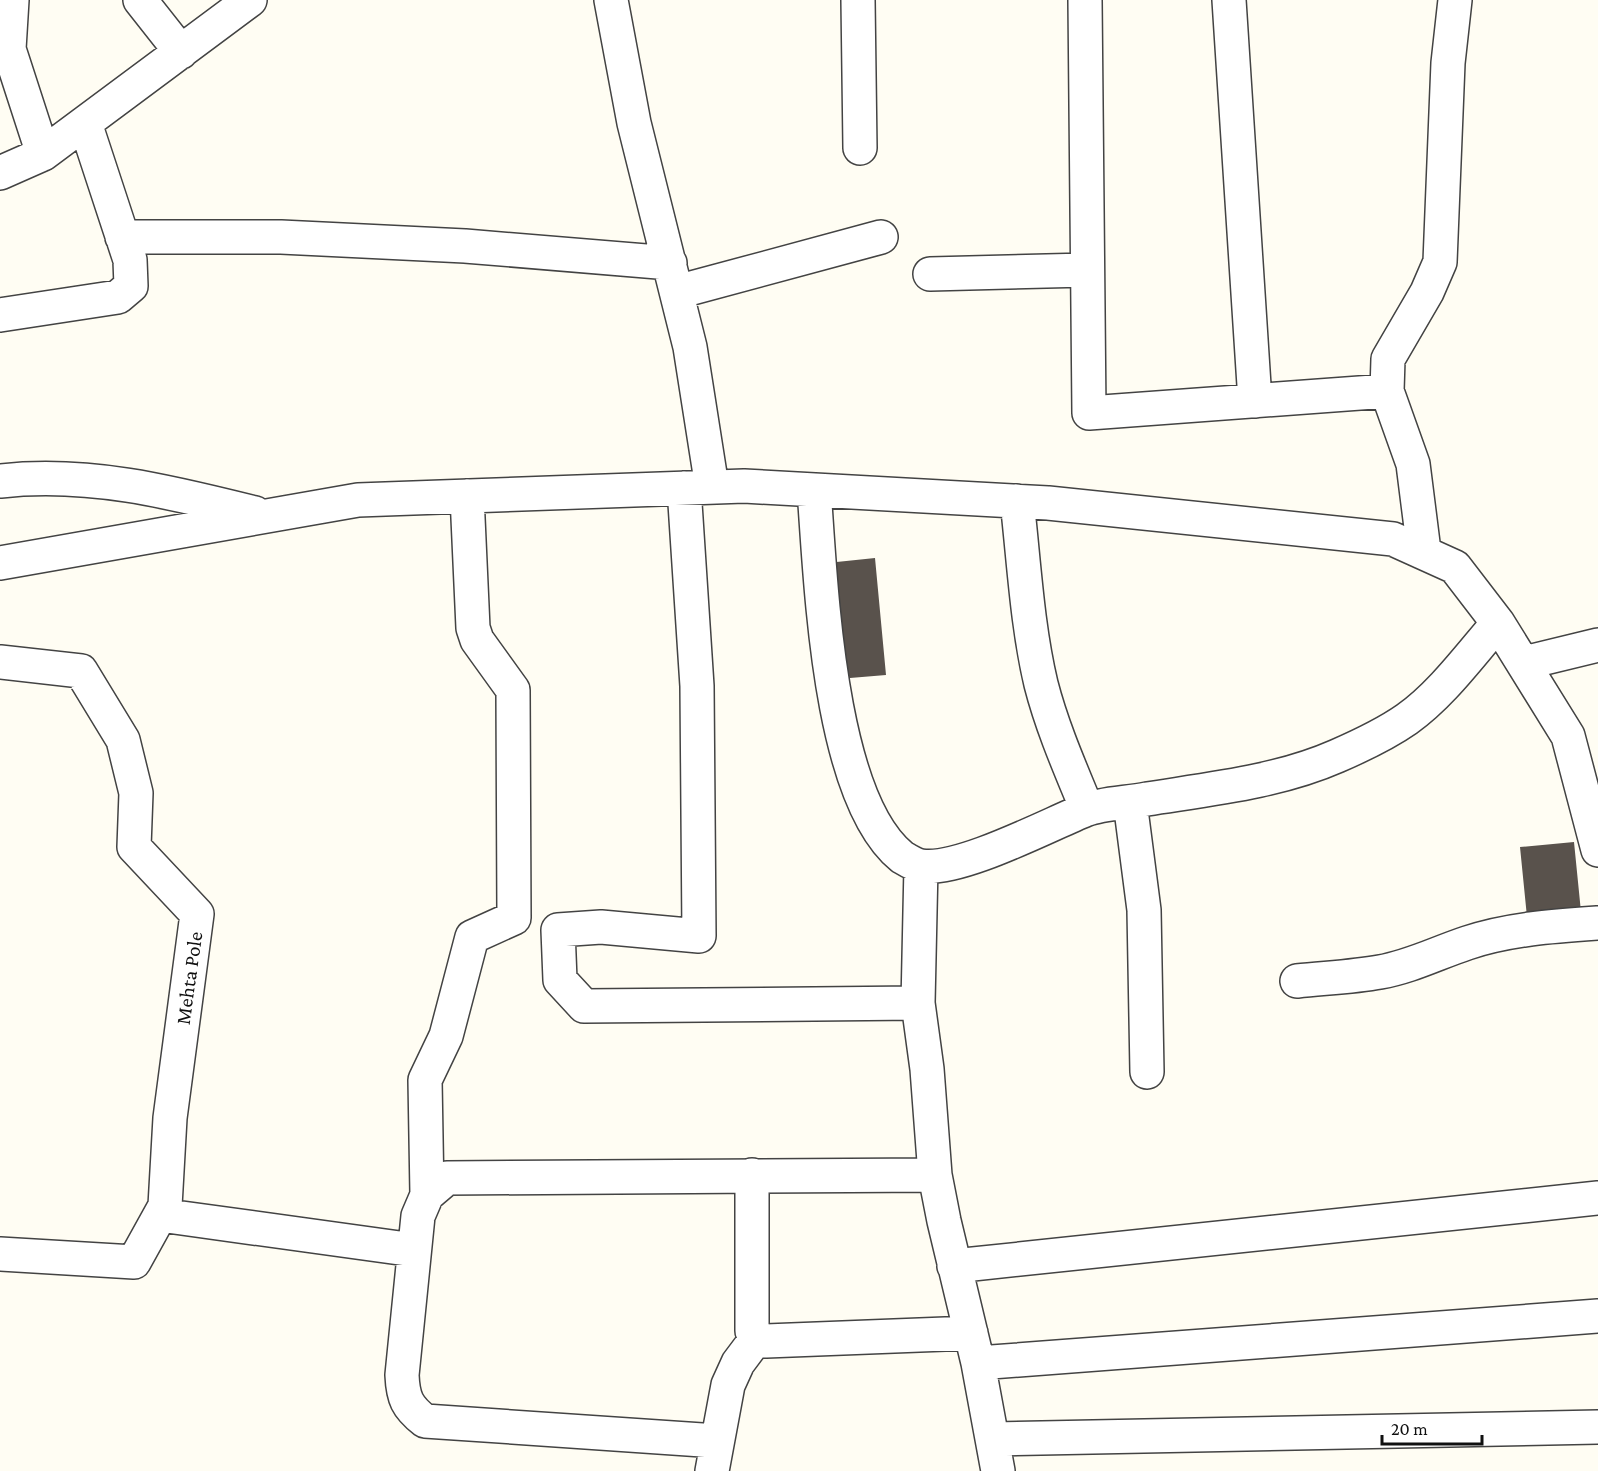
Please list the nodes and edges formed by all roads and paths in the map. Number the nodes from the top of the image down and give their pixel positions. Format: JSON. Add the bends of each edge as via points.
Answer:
{"nodes":[{"id":1,"x":12,"y":0,"type":"edge"},
{"id":2,"x":140,"y":0,"type":"edge"},
{"id":3,"x":250,"y":0,"type":"edge"},
{"id":4,"x":611,"y":0,"type":"edge"},
{"id":5,"x":858,"y":0,"type":"edge"},
{"id":6,"x":1085,"y":0,"type":"edge"},
{"id":7,"x":1229,"y":0,"type":"edge"},
{"id":8,"x":1455,"y":0,"type":"edge"},
{"id":9,"x":181,"y":52,"type":"junction"},
{"id":10,"x":85,"y":123,"type":"junction"},
{"id":11,"x":860,"y":148,"type":"dead end"},
{"id":12,"x":42,"y":154,"type":"junction"},
{"id":13,"x":0,"y":173,"type":"edge"},
{"id":14,"x":123,"y":237,"type":"junction"},
{"id":15,"x":881,"y":237,"type":"dead end"},
{"id":16,"x":1088,"y":270,"type":"junction"},
{"id":17,"x":930,"y":274,"type":"dead end"},
{"id":18,"x":673,"y":278,"type":"junction"},
{"id":19,"x":0,"y":315,"type":"edge"},
{"id":20,"x":1387,"y":392,"type":"junction"},
{"id":21,"x":1255,"y":401,"type":"junction"},
{"id":22,"x":0,"y":481,"type":"edge"},
{"id":23,"x":698,"y":488,"type":"junction"},
{"id":24,"x":814,"y":490,"type":"junction"},
{"id":25,"x":467,"y":496,"type":"junction"},
{"id":26,"x":1017,"y":501,"type":"junction"},
{"id":27,"x":267,"y":516,"type":"junction"},
{"id":28,"x":1424,"y":550,"type":"junction"},
{"id":29,"x":0,"y":563,"type":"edge"},
{"id":30,"x":1498,"y":623,"type":"junction"},
{"id":31,"x":1598,"y":645,"type":"edge"},
{"id":32,"x":0,"y":662,"type":"edge"},
{"id":33,"x":1524,"y":663,"type":"junction"},
{"id":34,"x":1130,"y":802,"type":"junction"},
{"id":35,"x":1087,"y":809,"type":"junction"},
{"id":36,"x":1598,"y":850,"type":"edge"},
{"id":37,"x":921,"y":866,"type":"junction"},
{"id":38,"x":1598,"y":923,"type":"edge"},
{"id":39,"x":1297,"y":981,"type":"dead end"},
{"id":40,"x":918,"y":1003,"type":"junction"},
{"id":41,"x":1147,"y":1072,"type":"dead end"},
{"id":42,"x":935,"y":1174,"type":"junction"},
{"id":43,"x":752,"y":1175,"type":"junction"},
{"id":44,"x":427,"y":1195,"type":"junction"},
{"id":45,"x":1598,"y":1198,"type":"edge"},
{"id":46,"x":160,"y":1215,"type":"junction"},
{"id":47,"x":414,"y":1250,"type":"junction"},
{"id":48,"x":0,"y":1254,"type":"edge"},
{"id":49,"x":954,"y":1266,"type":"junction"},
{"id":50,"x":1598,"y":1316,"type":"edge"},
{"id":51,"x":756,"y":1339,"type":"junction"},
{"id":52,"x":975,"y":1348,"type":"junction"},
{"id":53,"x":1598,"y":1427,"type":"edge"},
{"id":54,"x":993,"y":1439,"type":"junction"},
{"id":55,"x":715,"y":1456,"type":"edge"},
{"id":56,"x":998,"y":1471,"type":"edge"}],
"edges":[{"from":1,"to":12,"type":"street","via":[[9,49]]},
{"from":2,"to":9,"type":"street"},
{"from":3,"to":9,"type":"street"},
{"from":4,"to":18,"type":"street","via":[[633,123]]},
{"from":5,"to":11,"type":"street"},
{"from":6,"to":16,"type":"street"},
{"from":7,"to":21,"type":"street"},
{"from":8,"to":20,"type":"street","via":[[1448,63],[1440,262],[1388,358]]},
{"from":9,"to":10,"type":"street"},
{"from":10,"to":12,"type":"street"},
{"from":10,"to":14,"type":"street"},
{"from":12,"to":13,"type":"street"},
{"from":14,"to":18,"type":"street","via":[[281,237],[454,245]]},
{"from":14,"to":19,"type":"street","via":[[130,260],[131,286],[118,297]]},
{"from":15,"to":18,"type":"street"},
{"from":16,"to":17,"type":"street"},
{"from":16,"to":21,"type":"street","via":[[1089,413]]},
{"from":18,"to":23,"type":"street","via":[[690,347]]},
{"from":20,"to":21,"type":"street"},
{"from":20,"to":28,"type":"street","via":[[1413,464]]},
{"from":22,"to":27,"type":"street","via":[[38,476],[150,486]]},
{"from":23,"to":24,"type":"street"},
{"from":23,"to":25,"type":"street"},
{"from":23,"to":40,"type":"street","via":[[699,936],[601,927],[558,930],[560,980],[584,1006]]},
{"from":24,"to":26,"type":"street"},
{"from":24,"to":37,"type":"street","via":[[825,643],[858,788],[882,838],[905,859]]},
{"from":25,"to":27,"type":"street","via":[[358,500]]},
{"from":25,"to":44,"type":"street","via":[[472,628],[513,690],[514,918],[472,937],[446,1036],[425,1080]]},
{"from":26,"to":28,"type":"street","via":[[1393,539]]},
{"from":26,"to":35,"type":"street","via":[[1028,608],[1041,683],[1060,746]]},
{"from":27,"to":29,"type":"street"},
{"from":28,"to":30,"type":"street","via":[[1455,567]]},
{"from":30,"to":33,"type":"street"},
{"from":30,"to":34,"type":"street","via":[[1444,684],[1407,718],[1336,756],[1260,780]]},
{"from":31,"to":33,"type":"street"},
{"from":32,"to":46,"type":"street","name":"Mehta Pole","via":[[81,670],[123,740],[136,793],[134,848],[197,914],[170,1118],[165,1206]]},
{"from":33,"to":36,"type":"street","via":[[1568,736]]},
{"from":34,"to":35,"type":"street"},
{"from":34,"to":41,"type":"street","via":[[1144,910]]},
{"from":35,"to":37,"type":"street","via":[[1055,826],[958,861]]},
{"from":37,"to":40,"type":"street"},
{"from":38,"to":39,"type":"street","via":[[1505,933],[1379,972]]},
{"from":40,"to":42,"type":"street"},
{"from":42,"to":43,"type":"street"},
{"from":42,"to":49,"type":"street"},
{"from":43,"to":44,"type":"street","via":[[447,1178]]},
{"from":43,"to":51,"type":"street","via":[[752,1331]]},
{"from":44,"to":47,"type":"street","via":[[418,1216]]},
{"from":45,"to":49,"type":"street"},
{"from":46,"to":47,"type":"street"},
{"from":46,"to":48,"type":"street","name":"Mehta Pole","via":[[134,1262]]},
{"from":47,"to":55,"type":"street","via":[[402,1376],[404,1397],[411,1410],[425,1421]]},
{"from":49,"to":52,"type":"street"},
{"from":50,"to":52,"type":"street"},
{"from":51,"to":52,"type":"street"},
{"from":51,"to":55,"type":"street","via":[[728,1385]]},
{"from":52,"to":54,"type":"street"},
{"from":53,"to":54,"type":"street"},
{"from":54,"to":56,"type":"street"}]}
